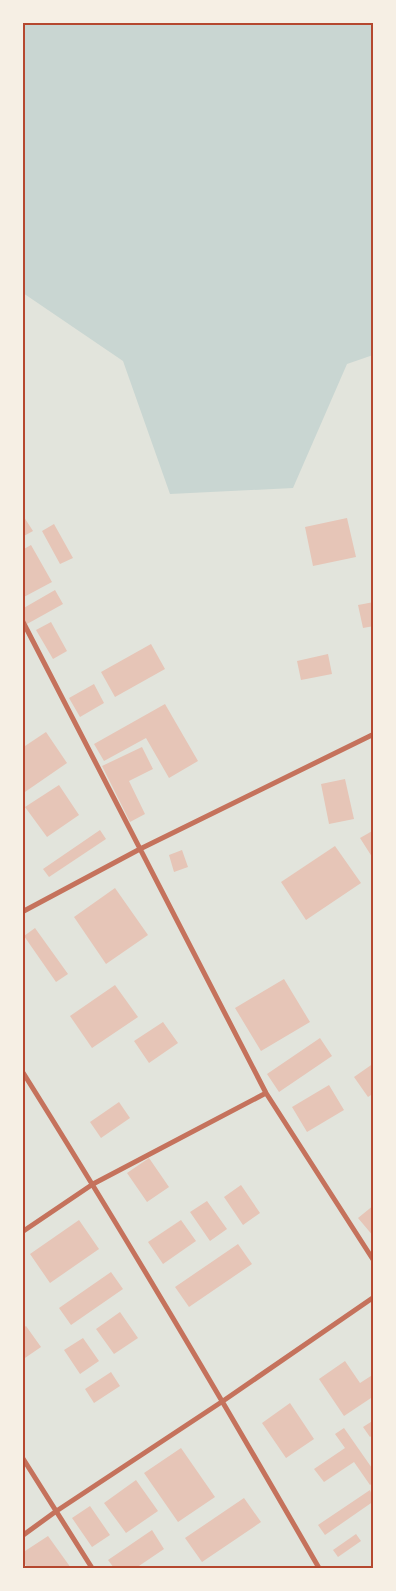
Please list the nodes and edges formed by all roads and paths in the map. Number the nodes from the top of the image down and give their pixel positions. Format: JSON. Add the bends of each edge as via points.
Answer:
{"nodes":[{"id":1,"x":22,"y":620,"type":"edge"},
{"id":2,"x":374,"y":734,"type":"edge"},
{"id":3,"x":140,"y":849,"type":"junction"},
{"id":4,"x":22,"y":912,"type":"edge"},
{"id":5,"x":22,"y":1071,"type":"edge"},
{"id":6,"x":266,"y":1094,"type":"junction"},
{"id":7,"x":93,"y":1184,"type":"junction"},
{"id":8,"x":22,"y":1232,"type":"edge"},
{"id":9,"x":374,"y":1261,"type":"edge"},
{"id":10,"x":374,"y":1297,"type":"edge"},
{"id":11,"x":223,"y":1401,"type":"junction"},
{"id":12,"x":22,"y":1457,"type":"edge"},
{"id":13,"x":55,"y":1512,"type":"junction"},
{"id":14,"x":22,"y":1536,"type":"edge"},
{"id":15,"x":92,"y":1568,"type":"edge"},
{"id":16,"x":320,"y":1568,"type":"edge"}],
"edges":[{"from":1,"to":3,"type":"street"},
{"from":2,"to":3,"type":"street"},
{"from":3,"to":4,"type":"street"},
{"from":3,"to":6,"type":"street"},
{"from":5,"to":7,"type":"street"},
{"from":6,"to":7,"type":"street"},
{"from":6,"to":9,"type":"street"},
{"from":7,"to":8,"type":"street"},
{"from":7,"to":11,"type":"street"},
{"from":10,"to":11,"type":"street"},
{"from":11,"to":13,"type":"street"},
{"from":11,"to":16,"type":"street"},
{"from":12,"to":13,"type":"street"},
{"from":13,"to":14,"type":"street"},
{"from":13,"to":15,"type":"street"}]}
